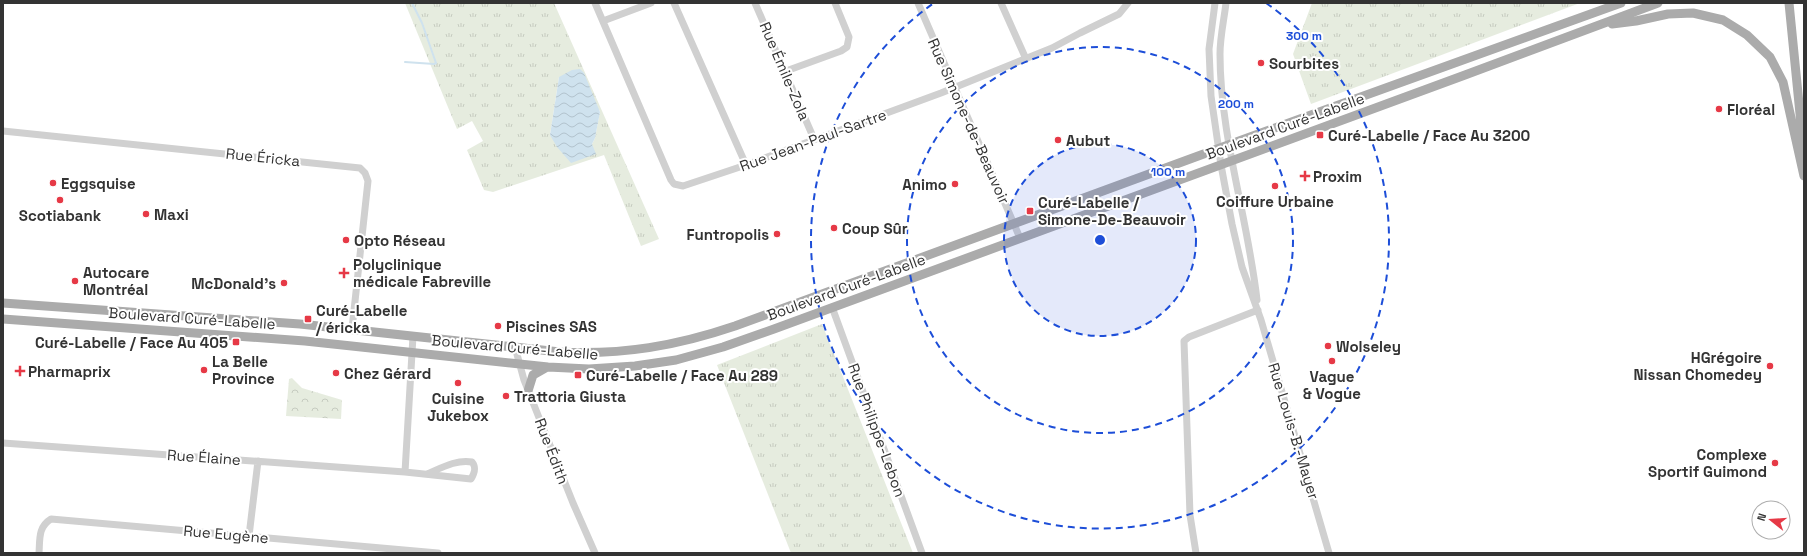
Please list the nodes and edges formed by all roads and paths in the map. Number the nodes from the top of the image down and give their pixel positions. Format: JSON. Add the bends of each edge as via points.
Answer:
{"nodes":[{"id":1,"x":595,"y":3,"type":"edge"},
{"id":2,"x":651,"y":3,"type":"edge"},
{"id":3,"x":674,"y":3,"type":"edge"},
{"id":4,"x":756,"y":3,"type":"edge"},
{"id":5,"x":835,"y":3,"type":"edge"},
{"id":6,"x":918,"y":3,"type":"edge"},
{"id":7,"x":1001,"y":3,"type":"edge"},
{"id":8,"x":1128,"y":3,"type":"edge"},
{"id":9,"x":1215,"y":3,"type":"edge"},
{"id":10,"x":1226,"y":3,"type":"edge"},
{"id":11,"x":1609,"y":3,"type":"edge"},
{"id":12,"x":1621,"y":3,"type":"edge"},
{"id":13,"x":1658,"y":3,"type":"edge"},
{"id":14,"x":1789,"y":3,"type":"edge"},
{"id":15,"x":1596,"y":12,"type":"junction"},
{"id":16,"x":602,"y":21,"type":"junction"},
{"id":17,"x":1599,"y":25,"type":"junction"},
{"id":18,"x":1026,"y":59,"type":"junction"},
{"id":19,"x":786,"y":72,"type":"junction"},
{"id":20,"x":955,"y":88,"type":"junction"},
{"id":21,"x":3,"y":131,"type":"edge"},
{"id":22,"x":814,"y":139,"type":"junction"},
{"id":23,"x":1229,"y":144,"type":"junction"},
{"id":24,"x":1218,"y":149,"type":"junction"},
{"id":25,"x":1804,"y":158,"type":"edge"},
{"id":26,"x":1232,"y":161,"type":"junction"},
{"id":27,"x":746,"y":165,"type":"junction"},
{"id":28,"x":1221,"y":165,"type":"junction"},
{"id":29,"x":1804,"y":176,"type":"edge"},
{"id":30,"x":1014,"y":224,"type":"junction"},
{"id":31,"x":1020,"y":238,"type":"junction"},
{"id":32,"x":3,"y":303,"type":"edge"},
{"id":33,"x":832,"y":307,"type":"junction"},
{"id":34,"x":1258,"y":310,"type":"junction"},
{"id":35,"x":3,"y":319,"type":"edge"},
{"id":36,"x":352,"y":329,"type":"junction"},
{"id":37,"x":413,"y":336,"type":"junction"},
{"id":38,"x":515,"y":347,"type":"junction"},
{"id":39,"x":412,"y":352,"type":"junction"},
{"id":40,"x":519,"y":364,"type":"junction"},
{"id":41,"x":548,"y":367,"type":"junction"},
{"id":42,"x":528,"y":391,"type":"junction"},
{"id":43,"x":3,"y":443,"type":"edge"},
{"id":44,"x":258,"y":461,"type":"junction"},
{"id":45,"x":405,"y":472,"type":"junction"},
{"id":46,"x":427,"y":474,"type":"junction"},
{"id":47,"x":250,"y":536,"type":"junction"},
{"id":48,"x":39,"y":553,"type":"edge"},
{"id":49,"x":438,"y":553,"type":"edge"},
{"id":50,"x":595,"y":553,"type":"edge"},
{"id":51,"x":922,"y":553,"type":"edge"},
{"id":52,"x":1196,"y":553,"type":"edge"},
{"id":53,"x":1329,"y":553,"type":"edge"}],
"edges":[{"from":1,"to":16,"type":"street","name":"Rue Jean-Paul-Sartre"},
{"from":2,"to":16,"type":"street"},
{"from":3,"to":27,"type":"street"},
{"from":4,"to":19,"type":"street","name":"Rue Émile-Zola"},
{"from":5,"to":19,"type":"street","via":[[849,37],[847,46],[841,51]]},
{"from":6,"to":20,"type":"street","name":"Rue Simone-de-Beauvoir"},
{"from":7,"to":18,"type":"street"},
{"from":8,"to":18,"type":"street","name":"Rue Jean-Paul-Sartre","via":[[1119,14]]},
{"from":9,"to":24,"type":"street","name":"Rue Louis-B.-Mayer","via":[[1209,44],[1209,65]]},
{"from":10,"to":23,"type":"street","name":"Rue Louis-B.-Mayer","via":[[1220,54],[1222,96]]},
{"from":11,"to":15,"type":"main road"},
{"from":12,"to":15,"type":"main road","name":"Boulevard Curé-Labelle"},
{"from":13,"to":17,"type":"main road","name":"Boulevard Curé-Labelle"},
{"from":14,"to":25,"type":"main road"},
{"from":15,"to":23,"type":"main road","name":"Boulevard Curé-Labelle"},
{"from":16,"to":27,"type":"street","name":"Rue Jean-Paul-Sartre","via":[[673,182],[687,185]]},
{"from":17,"to":26,"type":"main road","name":"Boulevard Curé-Labelle"},
{"from":17,"to":29,"type":"main road","via":[[1668,14],[1693,13],[1722,20],[1747,34],[1770,57],[1783,82]]},
{"from":18,"to":20,"type":"street","name":"Rue Jean-Paul-Sartre"},
{"from":19,"to":22,"type":"street","name":"Rue Émile-Zola"},
{"from":20,"to":22,"type":"street","name":"Rue Jean-Paul-Sartre"},
{"from":20,"to":30,"type":"street","name":"Rue Simone-de-Beauvoir"},
{"from":21,"to":36,"type":"street","name":"Rue Éricka","via":[[360,168],[368,181]]},
{"from":22,"to":27,"type":"street","name":"Rue Jean-Paul-Sartre"},
{"from":23,"to":24,"type":"main road","name":"Boulevard Curé-Labelle"},
{"from":23,"to":26,"type":"street","name":"Rue Louis-B.-Mayer"},
{"from":24,"to":28,"type":"street","name":"Rue Louis-B.-Mayer"},
{"from":24,"to":30,"type":"main road","name":"Boulevard Curé-Labelle"},
{"from":26,"to":28,"type":"main road","name":"Boulevard Curé-Labelle"},
{"from":26,"to":34,"type":"street","name":"Rue Louis-B.-Mayer","via":[[1253,262]]},
{"from":28,"to":31,"type":"main road","name":"Boulevard Curé-Labelle"},
{"from":28,"to":34,"type":"street","name":"Rue Louis-B.-Mayer","via":[[1242,267]]},
{"from":30,"to":31,"type":"street","name":"Rue Simone-de-Beauvoir"},
{"from":30,"to":38,"type":"main road","name":"Boulevard Curé-Labelle","via":[[735,326],[687,341],[640,350],[603,353]]},
{"from":31,"to":33,"type":"main road","name":"Boulevard Curé-Labelle"},
{"from":32,"to":36,"type":"main road","name":"Boulevard Curé-Labelle"},
{"from":33,"to":41,"type":"main road","name":"Boulevard Curé-Labelle","via":[[723,347],[676,360],[610,368]]},
{"from":33,"to":51,"type":"street","name":"Rue Philippe-Lebon"},
{"from":34,"to":52,"type":"street","via":[[1184,341],[1190,515]]},
{"from":34,"to":53,"type":"street","name":"Rue Louis-B.-Mayer"},
{"from":35,"to":39,"type":"main road","name":"Boulevard Curé-Labelle","via":[[305,341]]},
{"from":36,"to":37,"type":"main road","name":"Boulevard Curé-Labelle"},
{"from":37,"to":38,"type":"main road","name":"Boulevard Curé-Labelle"},
{"from":37,"to":39,"type":"street"},
{"from":38,"to":40,"type":"street","name":"Rue Édith"},
{"from":39,"to":40,"type":"main road","name":"Boulevard Curé-Labelle"},
{"from":39,"to":45,"type":"street"},
{"from":40,"to":41,"type":"main road","name":"Boulevard Curé-Labelle"},
{"from":40,"to":42,"type":"street","name":"Rue Édith"},
{"from":41,"to":42,"type":"main road","via":[[533,375]]},
{"from":42,"to":50,"type":"street","name":"Rue Édith"},
{"from":43,"to":44,"type":"street","name":"Rue Élaine"},
{"from":44,"to":45,"type":"street","name":"Rue Élaine"},
{"from":44,"to":47,"type":"street"},
{"from":45,"to":46,"type":"street","name":"Rue Élaine"},
{"from":46,"to":46,"type":"street","name":"Rue Élaine","via":[[471,479],[475,473],[472,462],[465,461]]},
{"from":47,"to":48,"type":"street","name":"Rue Eugène","via":[[51,519],[41,530]]},
{"from":47,"to":49,"type":"street","name":"Rue Eugène"}]}
